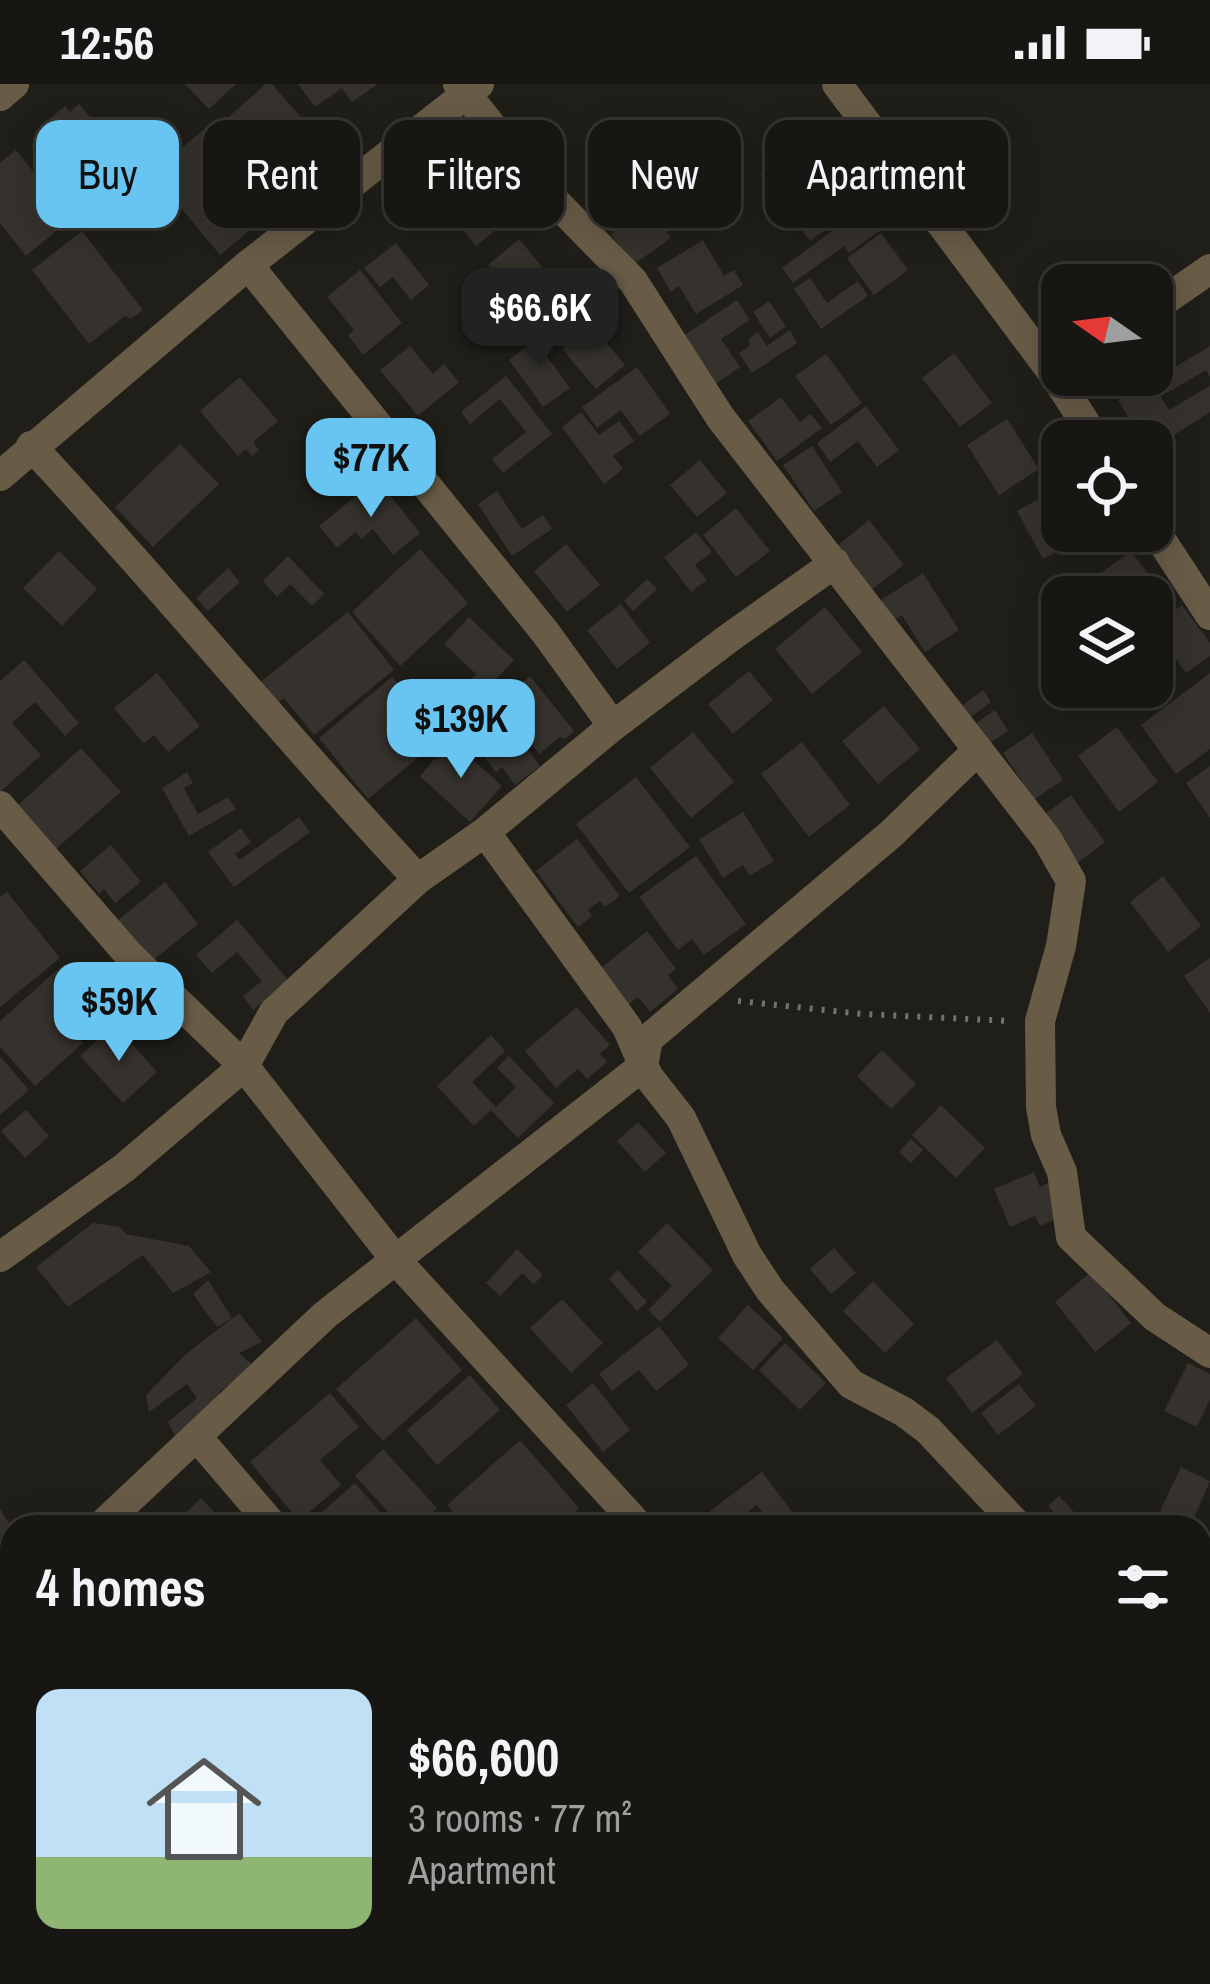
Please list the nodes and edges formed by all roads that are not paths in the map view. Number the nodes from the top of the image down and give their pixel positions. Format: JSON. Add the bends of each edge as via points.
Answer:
{"nodes":[{"id":1,"x":14,"y":84,"type":"edge"},
{"id":2,"x":836,"y":84,"type":"edge"},
{"id":3,"x":468,"y":87,"type":"edge"},
{"id":4,"x":0,"y":96,"type":"edge"},
{"id":5,"x":248,"y":265,"type":"junction"},
{"id":6,"x":1210,"y":268,"type":"edge"},
{"id":7,"x":1173,"y":294,"type":"edge"},
{"id":8,"x":1041,"y":351,"type":"edge"},
{"id":9,"x":31,"y":446,"type":"junction"},
{"id":10,"x":0,"y":476,"type":"edge"},
{"id":11,"x":1169,"y":552,"type":"edge"},
{"id":12,"x":835,"y":563,"type":"junction"},
{"id":13,"x":1210,"y":615,"type":"edge"},
{"id":14,"x":614,"y":726,"type":"junction"},
{"id":15,"x":978,"y":749,"type":"junction"},
{"id":16,"x":0,"y":806,"type":"edge"},
{"id":17,"x":485,"y":832,"type":"junction"},
{"id":18,"x":418,"y":878,"type":"junction"},
{"id":19,"x":244,"y":1066,"type":"junction"},
{"id":20,"x":643,"y":1066,"type":"junction"},
{"id":21,"x":3,"y":1250,"type":"edge"},
{"id":22,"x":395,"y":1259,"type":"junction"},
{"id":23,"x":1210,"y":1353,"type":"edge"},
{"id":24,"x":197,"y":1437,"type":"junction"},
{"id":25,"x":113,"y":1515,"type":"edge"},
{"id":26,"x":264,"y":1515,"type":"edge"},
{"id":27,"x":629,"y":1515,"type":"edge"},
{"id":28,"x":1008,"y":1515,"type":"edge"}],
"edges":[{"from":1,"to":4,"type":"street"},
{"from":2,"to":8,"type":"street"},
{"from":3,"to":5,"type":"street"},
{"from":3,"to":12,"type":"street","via":[[537,184],[633,281],[720,417]]},
{"from":5,"to":9,"type":"street"},
{"from":5,"to":14,"type":"street"},
{"from":6,"to":7,"type":"street"},
{"from":9,"to":10,"type":"street"},
{"from":9,"to":18,"type":"street"},
{"from":11,"to":13,"type":"street"},
{"from":12,"to":14,"type":"street"},
{"from":12,"to":15,"type":"street"},
{"from":14,"to":17,"type":"street"},
{"from":15,"to":20,"type":"street","via":[[891,834],[648,1039]]},
{"from":15,"to":23,"type":"street","via":[[1071,881],[1040,1021],[1041,1107],[1063,1172],[1072,1237],[1155,1317]]},
{"from":16,"to":19,"type":"street","via":[[129,955]]},
{"from":17,"to":18,"type":"street"},
{"from":17,"to":20,"type":"street","via":[[628,1027]]},
{"from":18,"to":19,"type":"street","via":[[274,1012]]},
{"from":19,"to":21,"type":"street","via":[[124,1168]]},
{"from":19,"to":22,"type":"street"},
{"from":20,"to":22,"type":"street"},
{"from":20,"to":28,"type":"street","via":[[681,1118],[747,1255],[789,1314],[851,1384],[928,1430]]},
{"from":22,"to":24,"type":"street"},
{"from":22,"to":27,"type":"street"},
{"from":24,"to":25,"type":"street"},
{"from":24,"to":26,"type":"street"}]}
